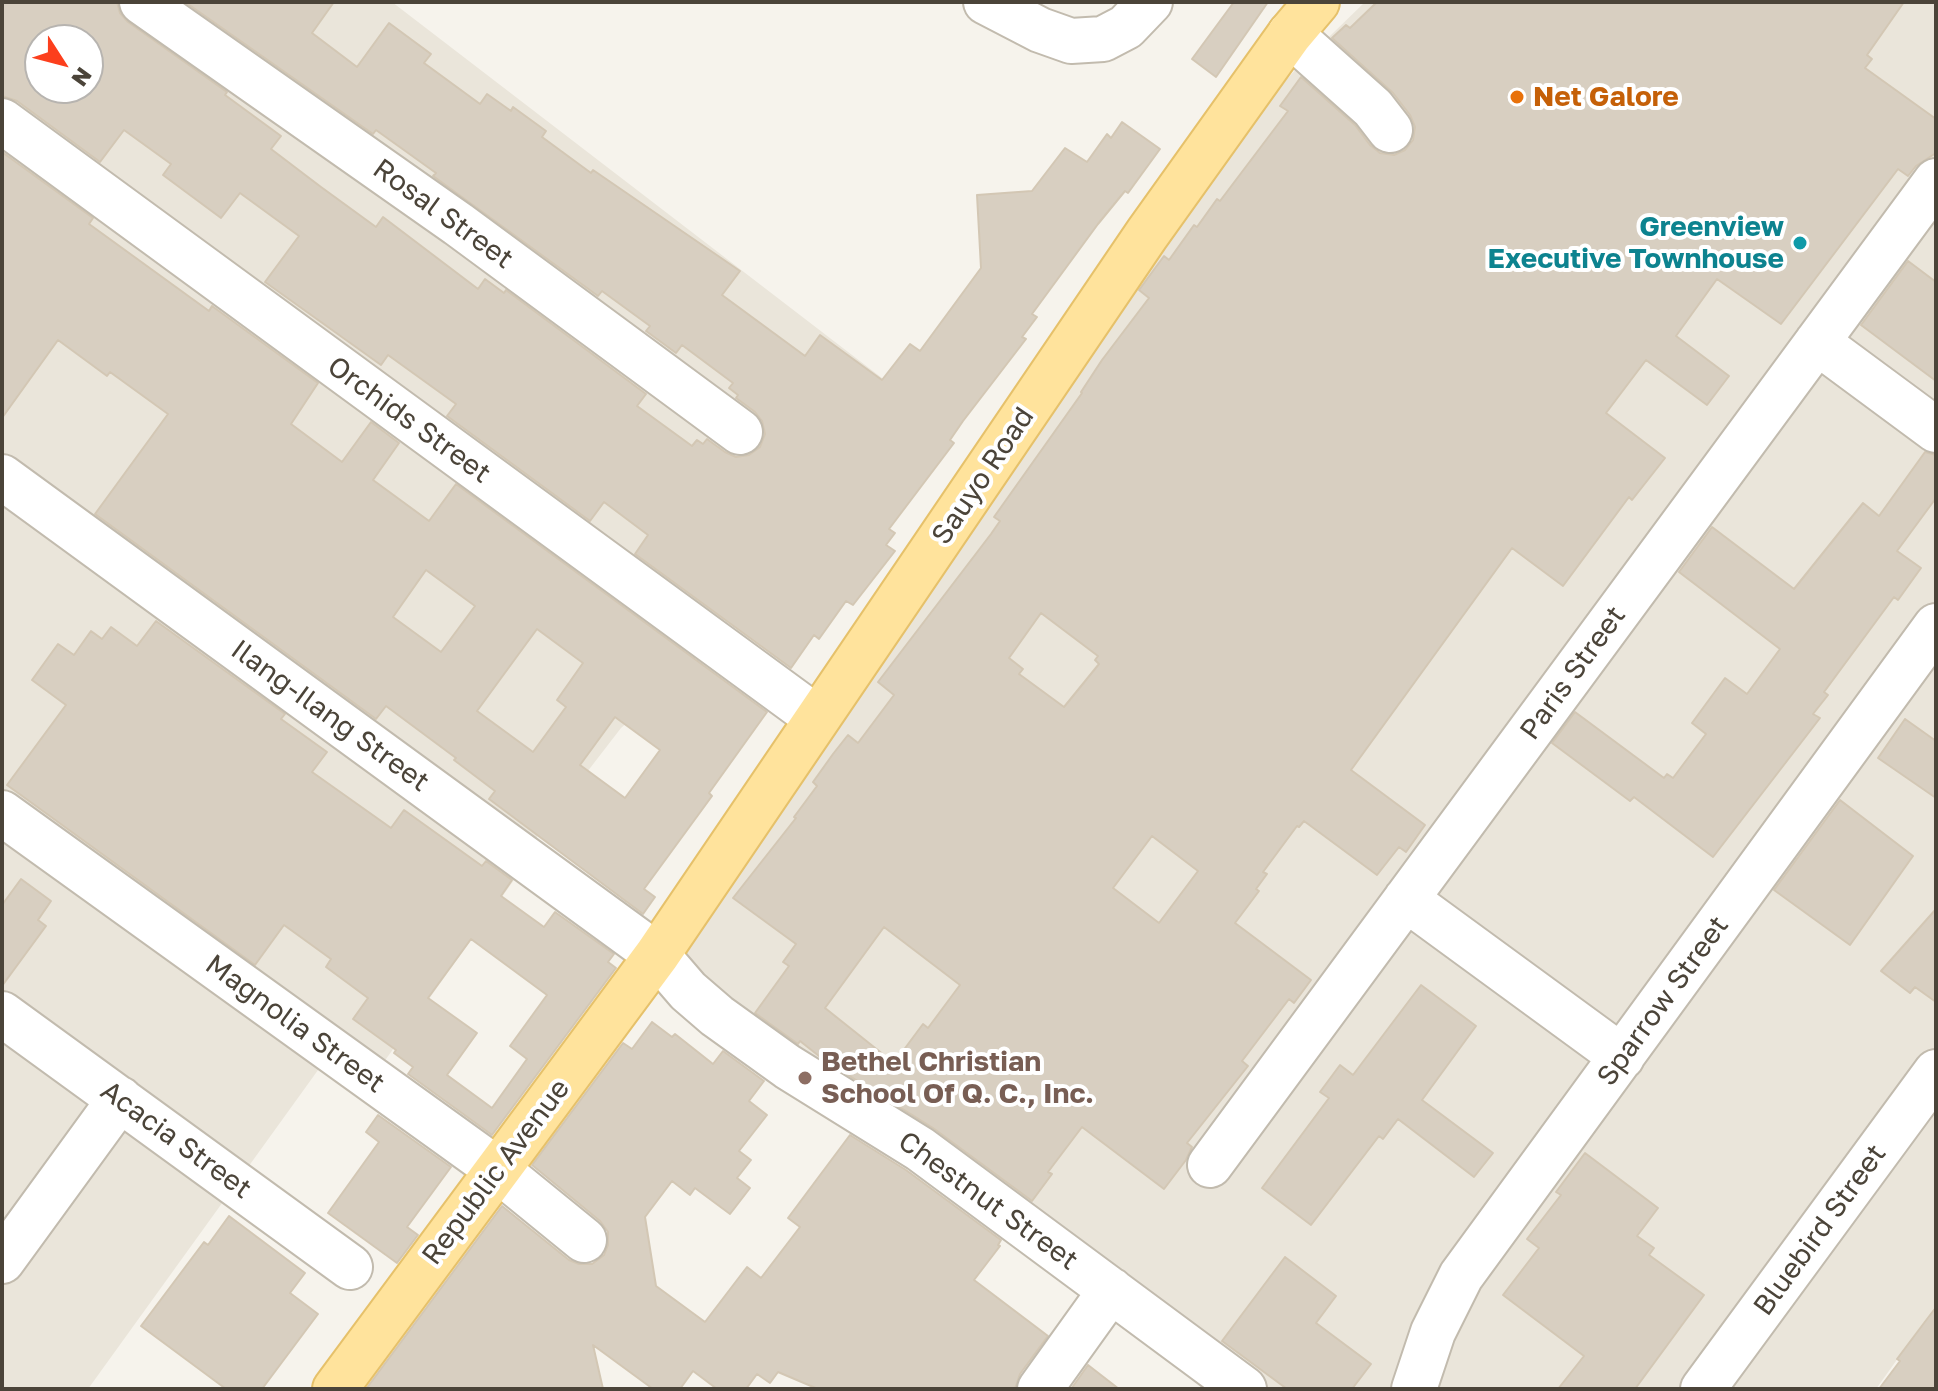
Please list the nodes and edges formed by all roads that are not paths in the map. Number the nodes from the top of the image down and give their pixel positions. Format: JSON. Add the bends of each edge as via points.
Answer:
{"nodes":[{"id":1,"x":142,"y":2,"type":"edge"},
{"id":2,"x":986,"y":2,"type":"edge"},
{"id":3,"x":1150,"y":2,"type":"edge"},
{"id":4,"x":1304,"y":18,"type":"edge"},
{"id":5,"x":2,"y":121,"type":"edge"},
{"id":6,"x":1390,"y":130,"type":"dead end"},
{"id":7,"x":1936,"y":181,"type":"edge"},
{"id":8,"x":1817,"y":342,"type":"junction"},
{"id":9,"x":1936,"y":430,"type":"edge"},
{"id":10,"x":740,"y":432,"type":"dead end"},
{"id":11,"x":2,"y":477,"type":"edge"},
{"id":12,"x":1936,"y":626,"type":"edge"},
{"id":13,"x":817,"y":718,"type":"junction"},
{"id":14,"x":2,"y":813,"type":"edge"},
{"id":15,"x":1406,"y":899,"type":"junction"},
{"id":16,"x":657,"y":955,"type":"junction"},
{"id":17,"x":2,"y":1014,"type":"edge"},
{"id":18,"x":1622,"y":1057,"type":"junction"},
{"id":19,"x":1936,"y":1072,"type":"edge"},
{"id":20,"x":120,"y":1099,"type":"junction"},
{"id":21,"x":1210,"y":1165,"type":"dead end"},
{"id":22,"x":498,"y":1170,"type":"junction"},
{"id":23,"x":584,"y":1240,"type":"dead end"},
{"id":24,"x":2,"y":1261,"type":"edge"},
{"id":25,"x":350,"y":1267,"type":"dead end"},
{"id":26,"x":1111,"y":1290,"type":"junction"},
{"id":27,"x":335,"y":1389,"type":"edge"},
{"id":28,"x":1040,"y":1389,"type":"edge"},
{"id":29,"x":1244,"y":1389,"type":"edge"},
{"id":30,"x":1414,"y":1389,"type":"edge"},
{"id":31,"x":1703,"y":1389,"type":"edge"}],
"edges":[{"from":1,"to":10,"type":"street","name":"Rosal Street","via":[[458,224]]},
{"from":2,"to":3,"type":"street","via":[[1071,41],[1103,39],[1126,27]]},
{"from":4,"to":6,"type":"street"},
{"from":4,"to":13,"type":"main road","name":"Sauyo Road","via":[[1147,234]]},
{"from":5,"to":13,"type":"street","name":"Orchids Street"},
{"from":7,"to":8,"type":"street","name":"Paris Street"},
{"from":8,"to":9,"type":"street"},
{"from":8,"to":15,"type":"street","name":"Paris Street"},
{"from":11,"to":16,"type":"street","name":"Ilang-Ilang Street"},
{"from":12,"to":18,"type":"street","name":"Sparrow Street"},
{"from":13,"to":16,"type":"main road","name":"Sauyo Road"},
{"from":14,"to":22,"type":"street","name":"Magnolia Street"},
{"from":15,"to":18,"type":"street"},
{"from":15,"to":21,"type":"street","name":"Paris Street"},
{"from":16,"to":22,"type":"main road","name":"Republic Avenue"},
{"from":16,"to":26,"type":"street","name":"Chestnut Street","via":[[717,1016],[920,1149]]},
{"from":17,"to":20,"type":"street","name":"Acacia Street"},
{"from":18,"to":30,"type":"street","name":"Sparrow Street","via":[[1461,1276],[1433,1332]]},
{"from":19,"to":31,"type":"street","name":"Bluebird Street"},
{"from":20,"to":24,"type":"street"},
{"from":20,"to":25,"type":"street","name":"Acacia Street"},
{"from":22,"to":23,"type":"street","name":"Magnolia Street"},
{"from":22,"to":27,"type":"main road","name":"Republic Avenue"},
{"from":26,"to":28,"type":"street"},
{"from":26,"to":29,"type":"street","name":"Chestnut Street"}]}
